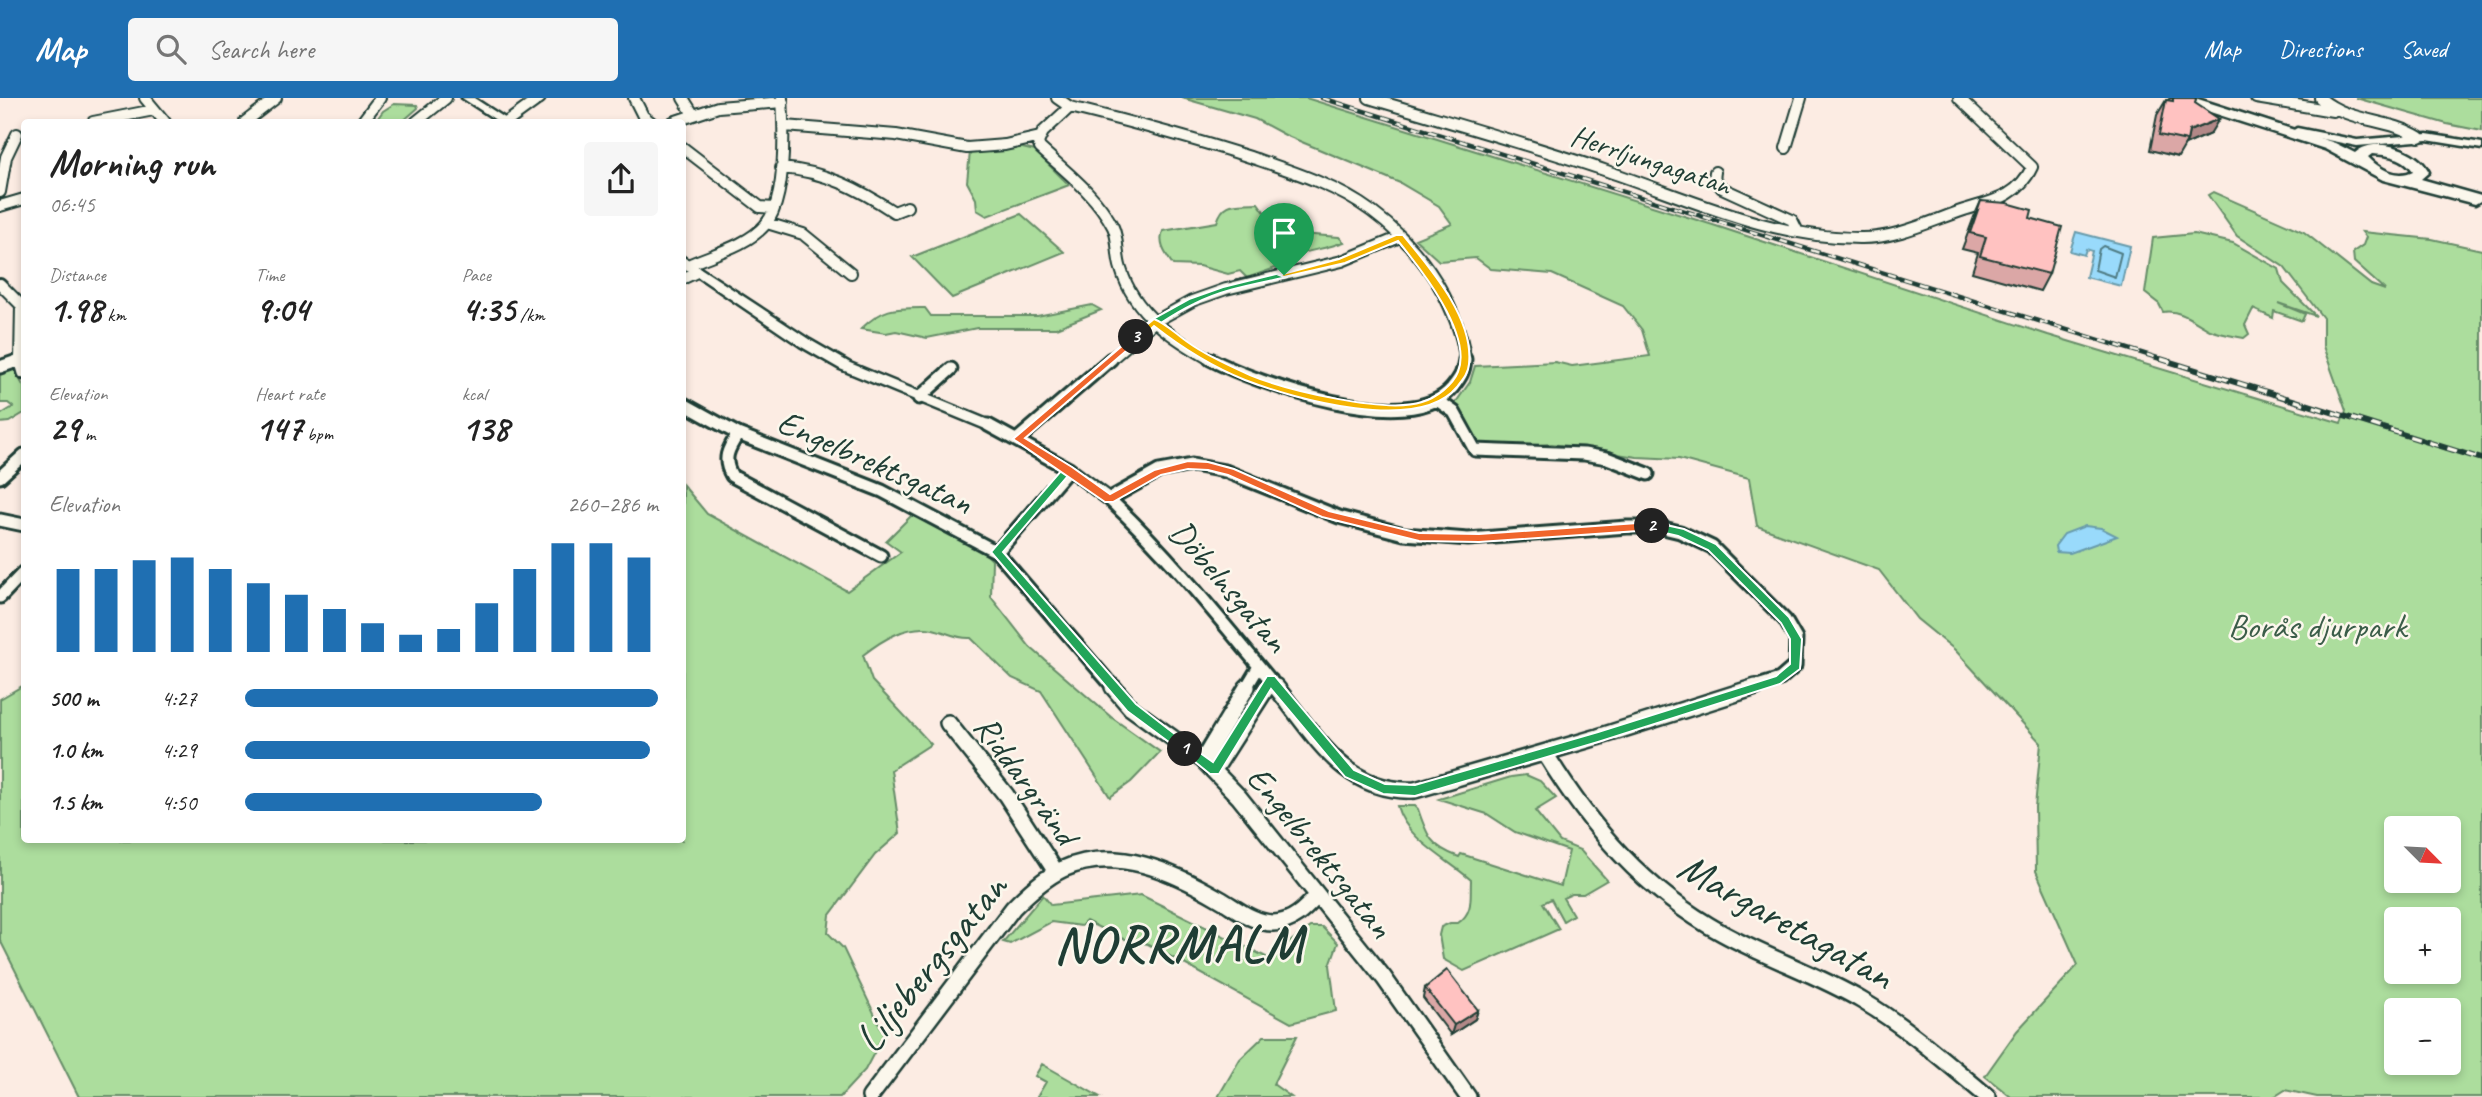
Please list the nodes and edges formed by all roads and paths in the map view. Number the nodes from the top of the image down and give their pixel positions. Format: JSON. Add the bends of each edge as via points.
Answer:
{"nodes":[{"id":1,"x":145,"y":98,"type":"edge"},
{"id":2,"x":276,"y":98,"type":"edge"},
{"id":3,"x":380,"y":98,"type":"edge"},
{"id":4,"x":446,"y":98,"type":"edge"},
{"id":5,"x":540,"y":98,"type":"edge"},
{"id":6,"x":634,"y":98,"type":"edge"},
{"id":7,"x":683,"y":98,"type":"edge"},
{"id":8,"x":1056,"y":98,"type":"edge"},
{"id":9,"x":1369,"y":98,"type":"edge"},
{"id":10,"x":1801,"y":98,"type":"edge"},
{"id":11,"x":1959,"y":98,"type":"edge"},
{"id":12,"x":2181,"y":98,"type":"edge"},
{"id":13,"x":2196,"y":98,"type":"edge"},
{"id":14,"x":2256,"y":98,"type":"edge"},
{"id":15,"x":2320,"y":98,"type":"edge"},
{"id":16,"x":470,"y":99,"type":"edge"},
{"id":17,"x":783,"y":100,"type":"edge"},
{"id":18,"x":1070,"y":107,"type":"junction"},
{"id":19,"x":154,"y":110,"type":"junction"},
{"id":20,"x":2333,"y":111,"type":"junction"},
{"id":21,"x":693,"y":114,"type":"junction"},
{"id":22,"x":108,"y":119,"type":"edge"},
{"id":23,"x":162,"y":119,"type":"edge"},
{"id":24,"x":249,"y":119,"type":"edge"},
{"id":25,"x":364,"y":119,"type":"edge"},
{"id":26,"x":420,"y":119,"type":"edge"},
{"id":27,"x":502,"y":119,"type":"edge"},
{"id":28,"x":511,"y":119,"type":"edge"},
{"id":29,"x":647,"y":119,"type":"edge"},
{"id":30,"x":680,"y":119,"type":"edge"},
{"id":31,"x":785,"y":126,"type":"junction"},
{"id":32,"x":2297,"y":131,"type":"junction"},
{"id":33,"x":21,"y":134,"type":"edge"},
{"id":34,"x":1040,"y":136,"type":"junction"},
{"id":35,"x":0,"y":137,"type":"edge"},
{"id":36,"x":2419,"y":137,"type":"junction"},
{"id":37,"x":1786,"y":148,"type":"dead end"},
{"id":38,"x":2482,"y":148,"type":"edge"},
{"id":39,"x":686,"y":150,"type":"edge"},
{"id":40,"x":2373,"y":154,"type":"junction"},
{"id":41,"x":2418,"y":165,"type":"junction"},
{"id":42,"x":780,"y":168,"type":"junction"},
{"id":43,"x":1715,"y":172,"type":"dead end"},
{"id":44,"x":2389,"y":176,"type":"junction"},
{"id":45,"x":0,"y":192,"type":"edge"},
{"id":46,"x":21,"y":201,"type":"edge"},
{"id":47,"x":2479,"y":201,"type":"edge"},
{"id":48,"x":0,"y":206,"type":"edge"},
{"id":49,"x":774,"y":208,"type":"junction"},
{"id":50,"x":907,"y":208,"type":"dead end"},
{"id":51,"x":767,"y":223,"type":"junction"},
{"id":52,"x":1797,"y":230,"type":"junction"},
{"id":53,"x":1399,"y":237,"type":"junction"},
{"id":54,"x":689,"y":266,"type":"edge"},
{"id":55,"x":851,"y":274,"type":"dead end"},
{"id":56,"x":0,"y":285,"type":"edge"},
{"id":57,"x":1154,"y":322,"type":"junction"},
{"id":58,"x":20,"y":360,"type":"junction"},
{"id":59,"x":21,"y":363,"type":"edge"},
{"id":60,"x":0,"y":367,"type":"edge"},
{"id":61,"x":951,"y":369,"type":"dead end"},
{"id":62,"x":919,"y":398,"type":"junction"},
{"id":63,"x":1437,"y":400,"type":"junction"},
{"id":64,"x":686,"y":405,"type":"edge"},
{"id":65,"x":988,"y":425,"type":"joint"},
{"id":66,"x":738,"y":434,"type":"junction"},
{"id":67,"x":1018,"y":439,"type":"junction"},
{"id":68,"x":21,"y":458,"type":"edge"},
{"id":69,"x":1069,"y":469,"type":"junction"},
{"id":70,"x":1648,"y":474,"type":"dead end"},
{"id":71,"x":0,"y":478,"type":"edge"},
{"id":72,"x":1109,"y":499,"type":"junction"},
{"id":73,"x":0,"y":520,"type":"edge"},
{"id":74,"x":21,"y":524,"type":"edge"},
{"id":75,"x":996,"y":552,"type":"junction"},
{"id":76,"x":881,"y":555,"type":"dead end"},
{"id":77,"x":21,"y":575,"type":"edge"},
{"id":78,"x":0,"y":597,"type":"edge"},
{"id":79,"x":1258,"y":668,"type":"junction"},
{"id":80,"x":1271,"y":680,"type":"junction"},
{"id":81,"x":948,"y":723,"type":"dead end"},
{"id":82,"x":1545,"y":753,"type":"junction"},
{"id":83,"x":1203,"y":760,"type":"junction"},
{"id":84,"x":1214,"y":770,"type":"junction"},
{"id":85,"x":1056,"y":872,"type":"junction"},
{"id":86,"x":1317,"y":895,"type":"junction"},
{"id":87,"x":870,"y":1097,"type":"edge"},
{"id":88,"x":1468,"y":1097,"type":"edge"},
{"id":89,"x":1988,"y":1097,"type":"edge"}],
"edges":[{"from":1,"to":19,"type":"street"},
{"from":2,"to":24,"type":"street"},
{"from":3,"to":25,"type":"street"},
{"from":4,"to":26,"type":"street"},
{"from":5,"to":28,"type":"street"},
{"from":6,"to":29,"type":"street"},
{"from":7,"to":21,"type":"street"},
{"from":8,"to":18,"type":"street"},
{"from":9,"to":52,"type":"street","name":"Herrljungagatan"},
{"from":10,"to":37,"type":"street"},
{"from":11,"to":52,"type":"street","name":"Herrljungagatan","via":[[2032,167],[2027,182],[2008,196],[1882,236]]},
{"from":12,"to":40,"type":"main road","via":[[2330,146]]},
{"from":13,"to":32,"type":"main road"},
{"from":14,"to":20,"type":"street"},
{"from":15,"to":20,"type":"street"},
{"from":16,"to":27,"type":"street"},
{"from":17,"to":21,"type":"street"},
{"from":17,"to":31,"type":"street"},
{"from":18,"to":34,"type":"street"},
{"from":18,"to":53,"type":"street","via":[[1228,150],[1311,179],[1372,212]]},
{"from":19,"to":22,"type":"street"},
{"from":19,"to":23,"type":"street"},
{"from":20,"to":36,"type":"street","via":[[2402,127]]},
{"from":21,"to":30,"type":"street"},
{"from":31,"to":34,"type":"street","via":[[896,135],[967,148]]},
{"from":31,"to":42,"type":"street"},
{"from":32,"to":36,"type":"street","via":[[2357,143]]},
{"from":32,"to":40,"type":"main road"},
{"from":33,"to":35,"type":"street"},
{"from":33,"to":45,"type":"street","via":[[6,157]]},
{"from":34,"to":57,"type":"street","via":[[1040,148],[1105,213],[1118,238],[1127,284]]},
{"from":36,"to":38,"type":"street"},
{"from":36,"to":40,"type":"street"},
{"from":38,"to":41,"type":"street","via":[[2422,141],[2411,146]]},
{"from":39,"to":49,"type":"street","via":[[760,207]]},
{"from":40,"to":41,"type":"main road"},
{"from":40,"to":44,"type":"main road"},
{"from":41,"to":44,"type":"main road","via":[[2421,172],[2414,177]]},
{"from":41,"to":47,"type":"main road"},
{"from":42,"to":49,"type":"street"},
{"from":42,"to":50,"type":"street","via":[[837,181],[894,212]]},
{"from":43,"to":52,"type":"street","name":"Herrljungagatan","via":[[1714,179],[1722,188],[1792,220]]},
{"from":44,"to":47,"type":"main road"},
{"from":46,"to":48,"type":"street"},
{"from":49,"to":51,"type":"street"},
{"from":51,"to":54,"type":"street"},
{"from":51,"to":55,"type":"street","via":[[802,233]]},
{"from":53,"to":57,"type":"street","via":[[1342,261],[1226,289]]},
{"from":53,"to":63,"type":"street","via":[[1451,308],[1462,340],[1462,374]]},
{"from":54,"to":62,"type":"street","name":"Döbelnsgatan","via":[[845,366]]},
{"from":56,"to":58,"type":"street","via":[[21,305]]},
{"from":57,"to":63,"type":"street","via":[[1188,347],[1267,385],[1385,407]]},
{"from":57,"to":67,"type":"street"},
{"from":58,"to":59,"type":"street"},
{"from":58,"to":60,"type":"street"},
{"from":61,"to":62,"type":"street"},
{"from":62,"to":65,"type":"street","name":"Döbelnsgatan"},
{"from":63,"to":70,"type":"street","via":[[1454,412],[1475,450],[1584,454]]},
{"from":64,"to":66,"type":"street","name":"Engelbrektsgatan"},
{"from":65,"to":67,"type":"street","name":"Döbelnsgatan"},
{"from":66,"to":75,"type":"street","name":"Engelbrektsgatan","via":[[882,491]]},
{"from":66,"to":76,"type":"street","via":[[724,461],[732,477]]},
{"from":67,"to":69,"type":"street","name":"Döbelnsgatan"},
{"from":68,"to":71,"type":"street"},
{"from":69,"to":72,"type":"street","name":"Döbelnsgatan"},
{"from":69,"to":75,"type":"street"},
{"from":72,"to":79,"type":"street","name":"Döbelnsgatan","via":[[1206,602]]},
{"from":72,"to":82,"type":"street","name":"Döbelnsgatan","via":[[1149,476],[1188,465],[1208,466],[1326,514],[1419,537],[1660,527],[1712,547],[1785,620],[1796,639],[1796,666],[1780,679]]},
{"from":73,"to":74,"type":"street"},
{"from":75,"to":83,"type":"street","name":"Engelbrektsgatan","via":[[1131,708]]},
{"from":77,"to":78,"type":"street"},
{"from":79,"to":80,"type":"street","name":"Döbelnsgatan"},
{"from":79,"to":83,"type":"street"},
{"from":80,"to":82,"type":"street","name":"Döbelnsgatan","via":[[1349,773],[1383,789],[1415,790]]},
{"from":80,"to":84,"type":"street"},
{"from":81,"to":85,"type":"street","name":"Riddargränd","via":[[1027,822]]},
{"from":82,"to":89,"type":"street","name":"Margaretagatan","via":[[1592,825],[1648,883],[1720,932],[1880,1011]]},
{"from":83,"to":84,"type":"street","name":"Engelbrektsgatan"},
{"from":84,"to":86,"type":"street","name":"Engelbrektsgatan"},
{"from":85,"to":86,"type":"street","name":"Liljebergsgatan","via":[[1094,860],[1140,862],[1179,875],[1252,917],[1272,923],[1301,913]]},
{"from":85,"to":87,"type":"street","name":"Liljebergsgatan","via":[[1013,908]]},
{"from":86,"to":88,"type":"street","name":"Engelbrektsgatan","via":[[1384,978]]}]}
